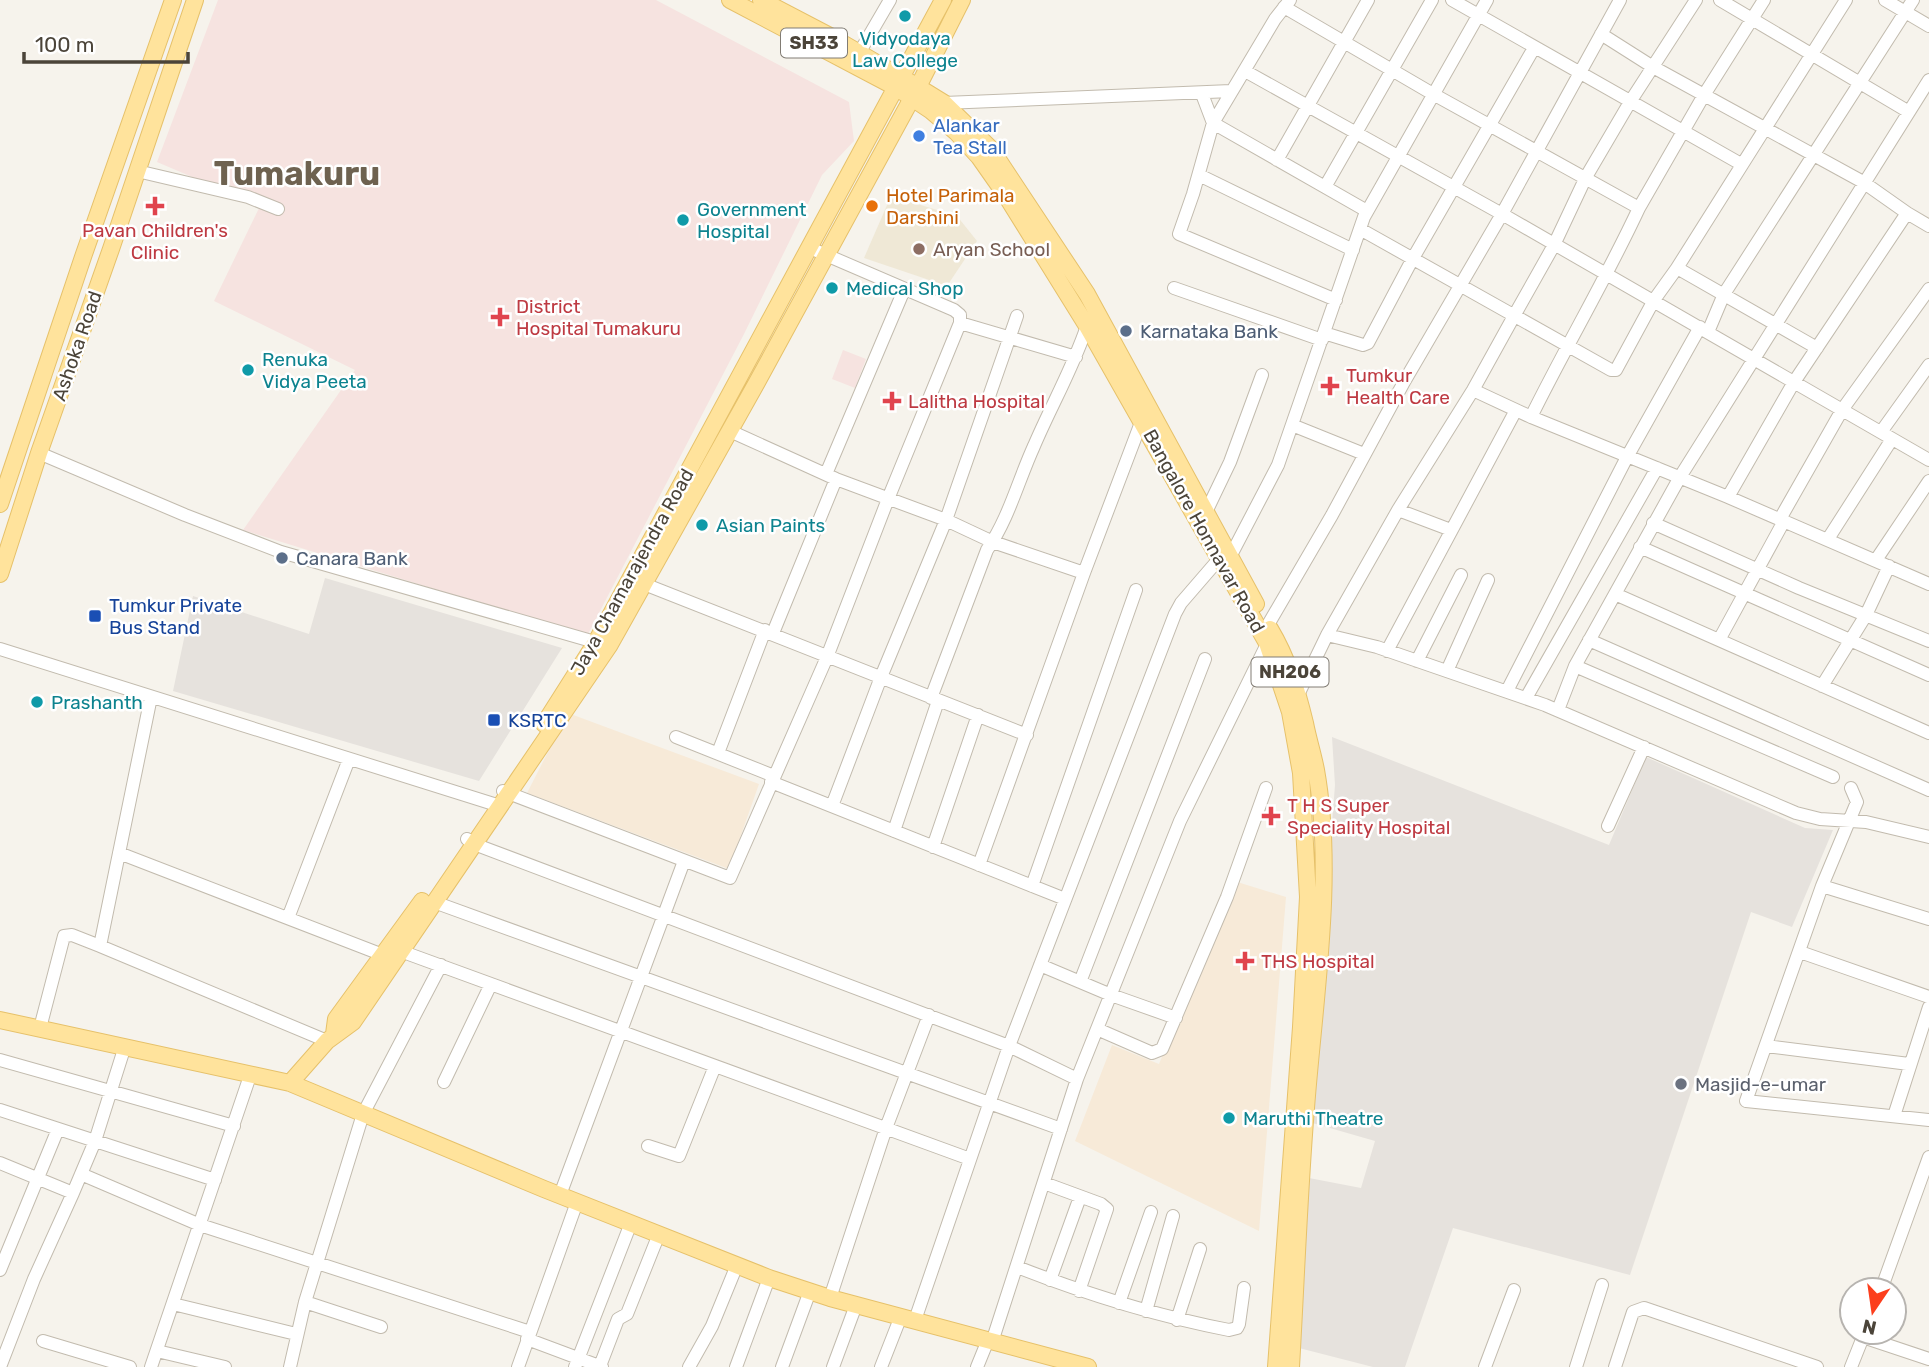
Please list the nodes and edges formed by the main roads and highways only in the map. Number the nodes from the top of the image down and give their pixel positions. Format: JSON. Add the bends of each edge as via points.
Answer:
{"nodes":[{"id":1,"x":173,"y":0,"type":"edge"},
{"id":2,"x":195,"y":0,"type":"edge"},
{"id":3,"x":730,"y":0,"type":"edge"},
{"id":4,"x":761,"y":0,"type":"edge"},
{"id":5,"x":943,"y":0,"type":"edge"},
{"id":6,"x":962,"y":0,"type":"edge"},
{"id":7,"x":856,"y":58,"type":"junction"},
{"id":8,"x":900,"y":83,"type":"junction"},
{"id":9,"x":915,"y":92,"type":"junction"},
{"id":10,"x":1159,"y":440,"type":"junction"},
{"id":11,"x":3,"y":485,"type":"edge"},
{"id":12,"x":0,"y":504,"type":"edge"},
{"id":13,"x":1224,"y":558,"type":"junction"},
{"id":14,"x":0,"y":574,"type":"edge"},
{"id":15,"x":1268,"y":635,"type":"junction"},
{"id":16,"x":602,"y":644,"type":"junction"},
{"id":17,"x":471,"y":841,"type":"junction"},
{"id":18,"x":391,"y":951,"type":"junction"},
{"id":19,"x":0,"y":1020,"type":"edge"},
{"id":20,"x":290,"y":1083,"type":"junction"},
{"id":21,"x":1296,"y":1166,"type":"junction"},
{"id":22,"x":1088,"y":1367,"type":"edge"},
{"id":23,"x":1276,"y":1367,"type":"edge"},
{"id":24,"x":1291,"y":1367,"type":"edge"}],
"edges":[{"from":1,"to":11,"type":"main road","name":"Ashoka Road"},
{"from":2,"to":14,"type":"main road","name":"Ashoka Road"},
{"from":3,"to":7,"type":"main road","name":"Bangalore Honnavar Road","number":"SH33"},
{"from":4,"to":7,"type":"main road","number":"SH33"},
{"from":5,"to":8,"type":"main road","name":"Jaya Chamarajendra Road"},
{"from":6,"to":9,"type":"main road","name":"Jaya Chamarajendra Road"},
{"from":7,"to":8,"type":"main road","name":"Bangalore Honnavar Road","number":"SH33"},
{"from":8,"to":9,"type":"main road","name":"Bangalore Honnavar Road","number":"SH33"},
{"from":8,"to":16,"type":"main road","name":"Jaya Chamarajendra Road"},
{"from":9,"to":10,"type":"main road","name":"Bangalore Honnavar Road","number":"NH206","via":[[979,156],[1142,420]]},
{"from":9,"to":10,"type":"main road","number":"NH206","via":[[944,103],[991,149],[1087,294]]},
{"from":9,"to":16,"type":"main road","name":"Jaya Chamarajendra Road","via":[[644,584]]},
{"from":10,"to":13,"type":"main road","name":"Bangalore Honnavar Road","number":"NH206"},
{"from":10,"to":13,"type":"main road","number":"NH206","via":[[1206,512]]},
{"from":11,"to":12,"type":"main road","name":"Ashoka Road"},
{"from":13,"to":15,"type":"main road","name":"Bangalore Honnavar Road","number":"NH206"},
{"from":15,"to":21,"type":"main road","name":"Bangalore Honnavar Road","number":"NH206","via":[[1290,712],[1301,774],[1308,897]]},
{"from":15,"to":21,"type":"main road","number":"NH206","via":[[1282,649],[1298,695],[1316,771],[1321,828],[1317,998]]},
{"from":16,"to":17,"type":"main road","name":"Jaya Chamarajendra Road"},
{"from":17,"to":18,"type":"main road","name":"Jaya Chamarajendra Road"},
{"from":17,"to":18,"type":"main road","name":"Jaya Chamarajendra Road","via":[[434,902]]},
{"from":18,"to":20,"type":"main road","name":"Jaya Chamarajendra Road","via":[[353,1022],[331,1037]]},
{"from":19,"to":20,"type":"main road"},
{"from":20,"to":22,"type":"main road","via":[[769,1278]]},
{"from":21,"to":23,"type":"main road","name":"Bangalore Honnavar Road","number":"NH206"},
{"from":21,"to":24,"type":"main road","number":"NH206"}]}
